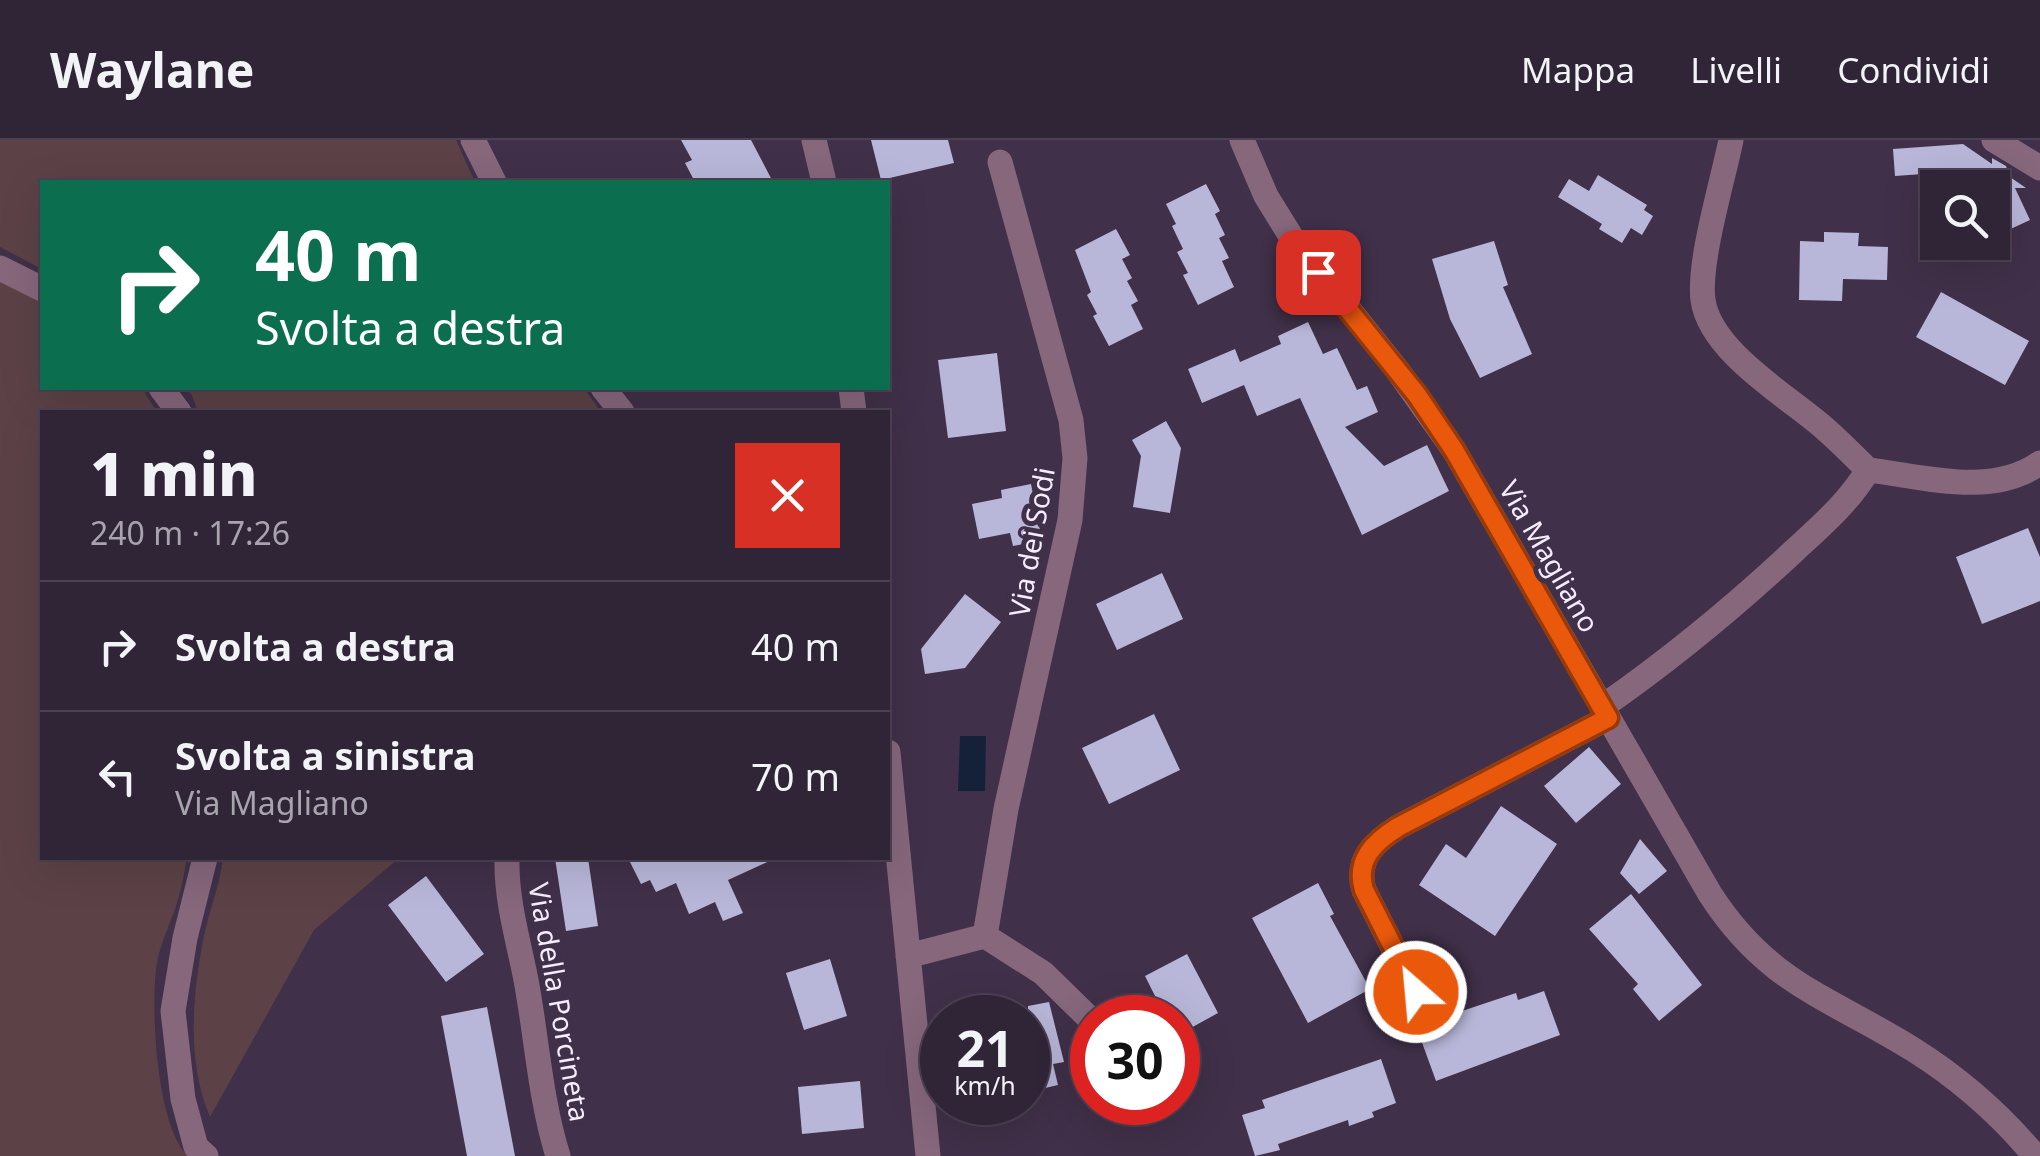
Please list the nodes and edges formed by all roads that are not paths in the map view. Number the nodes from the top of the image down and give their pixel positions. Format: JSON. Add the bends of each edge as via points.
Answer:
{"nodes":[{"id":1,"x":473,"y":140,"type":"edge"},
{"id":2,"x":814,"y":140,"type":"edge"},
{"id":3,"x":1242,"y":140,"type":"edge"},
{"id":4,"x":1731,"y":140,"type":"edge"},
{"id":5,"x":1994,"y":140,"type":"edge"},
{"id":6,"x":1000,"y":162,"type":"dead end"},
{"id":7,"x":2040,"y":168,"type":"edge"},
{"id":8,"x":493,"y":180,"type":"edge"},
{"id":9,"x":824,"y":180,"type":"edge"},
{"id":10,"x":0,"y":268,"type":"edge"},
{"id":11,"x":40,"y":288,"type":"edge"},
{"id":12,"x":605,"y":390,"type":"edge"},
{"id":13,"x":620,"y":410,"type":"edge"},
{"id":14,"x":2040,"y":463,"type":"edge"},
{"id":15,"x":1868,"y":470,"type":"junction"},
{"id":16,"x":1605,"y":712,"type":"junction"},
{"id":17,"x":890,"y":772,"type":"edge"},
{"id":18,"x":204,"y":860,"type":"edge"},
{"id":19,"x":507,"y":860,"type":"edge"},
{"id":20,"x":985,"y":936,"type":"junction"},
{"id":21,"x":908,"y":956,"type":"junction"},
{"id":22,"x":1416,"y":992,"type":"dead end"},
{"id":23,"x":1070,"y":999,"type":"edge"},
{"id":24,"x":206,"y":1156,"type":"edge"},
{"id":25,"x":558,"y":1156,"type":"edge"},
{"id":26,"x":928,"y":1156,"type":"edge"},
{"id":27,"x":2035,"y":1156,"type":"edge"}],
"edges":[{"from":1,"to":8,"type":"street"},
{"from":2,"to":9,"type":"street"},
{"from":3,"to":16,"type":"street","name":"Via Magliano","via":[[1292,238],[1454,450]]},
{"from":4,"to":15,"type":"street","via":[[1704,270],[1703,302],[1712,325],[1730,350]]},
{"from":5,"to":7,"type":"street"},
{"from":6,"to":20,"type":"street","name":"Via dei Sodi","via":[[1071,420],[1075,485]]},
{"from":10,"to":11,"type":"street"},
{"from":12,"to":13,"type":"street"},
{"from":14,"to":15,"type":"street","via":[[1980,483]]},
{"from":15,"to":16,"type":"street","via":[[1837,511],[1760,584]]},
{"from":16,"to":22,"type":"street","via":[[1398,827],[1368,852],[1364,890]]},
{"from":16,"to":27,"type":"street","name":"Via Magliano","via":[[1710,894],[1746,943],[1792,982],[1962,1084]]},
{"from":17,"to":21,"type":"street"},
{"from":18,"to":24,"type":"street","via":[[174,1011],[186,1111],[196,1147]]},
{"from":19,"to":25,"type":"street","name":"Via della Porcineta","via":[[542,1093]]},
{"from":20,"to":21,"type":"street"},
{"from":20,"to":23,"type":"street","via":[[1043,973]]},
{"from":21,"to":26,"type":"street"}]}
